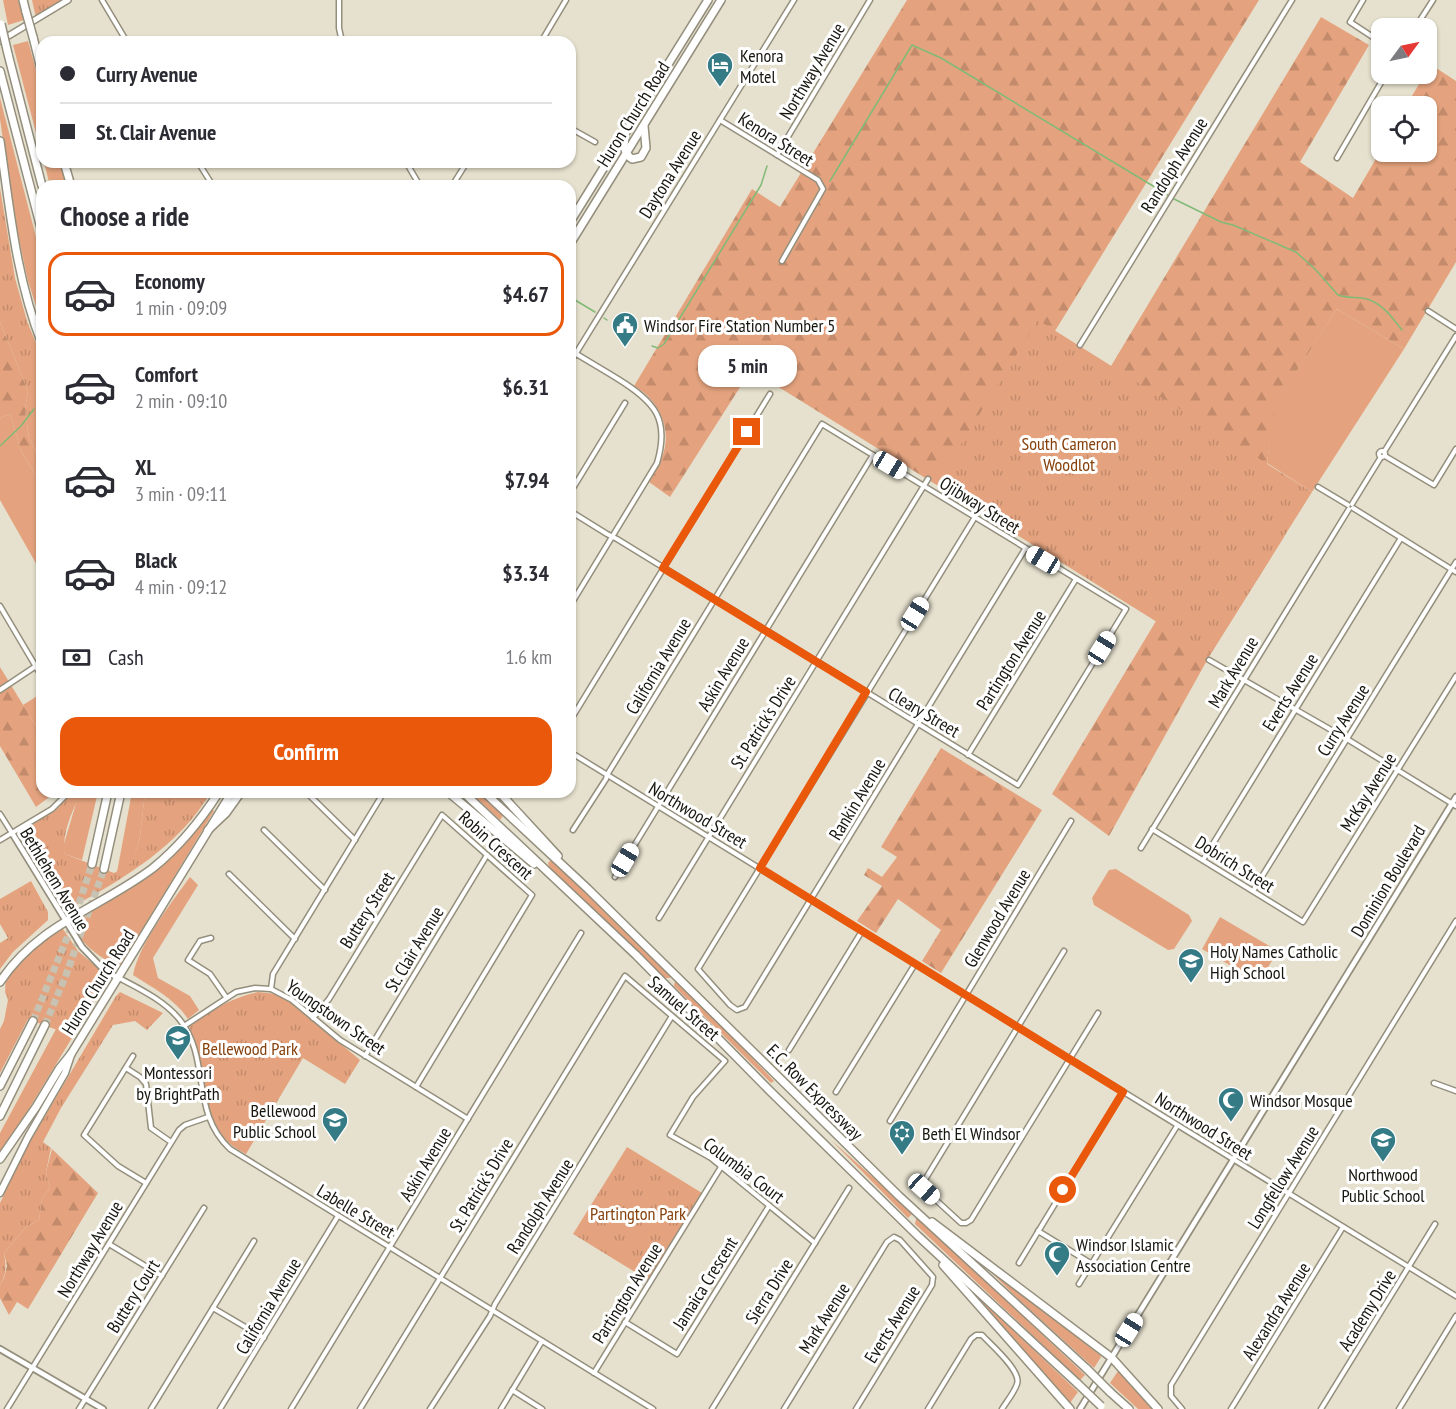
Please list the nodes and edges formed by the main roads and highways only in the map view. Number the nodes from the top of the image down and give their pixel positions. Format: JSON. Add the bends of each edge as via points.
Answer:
{"nodes":[{"id":1,"x":23,"y":0,"type":"edge"},
{"id":2,"x":68,"y":0,"type":"edge"},
{"id":3,"x":708,"y":0,"type":"edge"},
{"id":4,"x":721,"y":0,"type":"edge"},
{"id":5,"x":0,"y":22,"type":"edge"},
{"id":6,"x":0,"y":41,"type":"edge"},
{"id":7,"x":36,"y":49,"type":"edge"},
{"id":8,"x":0,"y":71,"type":"edge"},
{"id":9,"x":644,"y":124,"type":"junction"},
{"id":10,"x":628,"y":129,"type":"junction"},
{"id":11,"x":0,"y":141,"type":"edge"},
{"id":12,"x":626,"y":153,"type":"junction"},
{"id":13,"x":36,"y":163,"type":"edge"},
{"id":14,"x":36,"y":209,"type":"edge"},
{"id":15,"x":576,"y":212,"type":"edge"},
{"id":16,"x":576,"y":234,"type":"edge"},
{"id":17,"x":36,"y":327,"type":"edge"},
{"id":18,"x":107,"y":798,"type":"edge"},
{"id":19,"x":120,"y":798,"type":"edge"},
{"id":20,"x":215,"y":798,"type":"edge"},
{"id":21,"x":228,"y":798,"type":"edge"},
{"id":22,"x":237,"y":798,"type":"edge"},
{"id":23,"x":455,"y":798,"type":"edge"},
{"id":24,"x":469,"y":798,"type":"edge"},
{"id":25,"x":490,"y":798,"type":"edge"},
{"id":26,"x":505,"y":798,"type":"edge"},
{"id":27,"x":208,"y":830,"type":"junction"},
{"id":28,"x":92,"y":864,"type":"tunnel mouth"},
{"id":29,"x":104,"y":869,"type":"tunnel mouth"},
{"id":30,"x":565,"y":887,"type":"junction"},
{"id":31,"x":588,"y":889,"type":"junction"},
{"id":32,"x":0,"y":982,"type":"edge"},
{"id":33,"x":33,"y":1021,"type":"tunnel mouth"},
{"id":34,"x":45,"y":1025,"type":"tunnel mouth"},
{"id":35,"x":71,"y":1054,"type":"junction"},
{"id":36,"x":0,"y":1086,"type":"edge"},
{"id":37,"x":0,"y":1116,"type":"edge"},
{"id":38,"x":0,"y":1159,"type":"edge"},
{"id":39,"x":0,"y":1193,"type":"edge"},
{"id":40,"x":899,"y":1196,"type":"junction"},
{"id":41,"x":918,"y":1236,"type":"junction"},
{"id":42,"x":1102,"y":1407,"type":"edge"},
{"id":43,"x":1070,"y":1409,"type":"edge"},
{"id":44,"x":1129,"y":1409,"type":"edge"},
{"id":45,"x":1158,"y":1409,"type":"edge"}],
"edges":[{"from":1,"to":7,"type":"highway","bridge":true},
{"from":2,"to":6,"type":"main road"},
{"from":3,"to":10,"type":"highway","name":"Huron Church Road"},
{"from":4,"to":9,"type":"highway","name":"Huron Church Road"},
{"from":5,"to":13,"type":"highway","bridge":true},
{"from":8,"to":14,"type":"highway"},
{"from":9,"to":12,"type":"highway","name":"Huron Church Road"},
{"from":9,"to":12,"type":"highway","via":[[644,154],[635,159]]},
{"from":10,"to":12,"type":"highway"},
{"from":10,"to":15,"type":"highway","name":"Huron Church Road"},
{"from":11,"to":17,"type":"highway","via":[[18,266]]},
{"from":12,"to":16,"type":"highway","name":"Huron Church Road"},
{"from":18,"to":28,"type":"highway"},
{"from":19,"to":29,"type":"highway"},
{"from":20,"to":32,"type":"highway","via":[[196,825],[154,867],[27,949]]},
{"from":21,"to":27,"type":"highway","name":"Huron Church Road"},
{"from":22,"to":27,"type":"highway"},
{"from":23,"to":30,"type":"highway"},
{"from":24,"to":30,"type":"highway","name":"E.C. Row Expressway"},
{"from":25,"to":31,"type":"highway","name":"E.C. Row Expressway"},
{"from":26,"to":31,"type":"highway"},
{"from":27,"to":35,"type":"highway","name":"Huron Church Road"},
{"from":30,"to":41,"type":"highway","name":"E.C. Row Expressway"},
{"from":31,"to":40,"type":"highway","name":"E.C. Row Expressway"},
{"from":33,"to":36,"type":"highway"},
{"from":34,"to":37,"type":"highway"},
{"from":35,"to":38,"type":"highway"},
{"from":35,"to":39,"type":"main road","name":"Huron Church Road","via":[[65,1073]]},
{"from":40,"to":44,"type":"highway","name":"E.C. Row Expressway","bridge":true},
{"from":40,"to":45,"type":"highway","via":[[1112,1358]]},
{"from":41,"to":42,"type":"highway","name":"E.C. Row Expressway","bridge":true},
{"from":41,"to":43,"type":"highway"}]}
